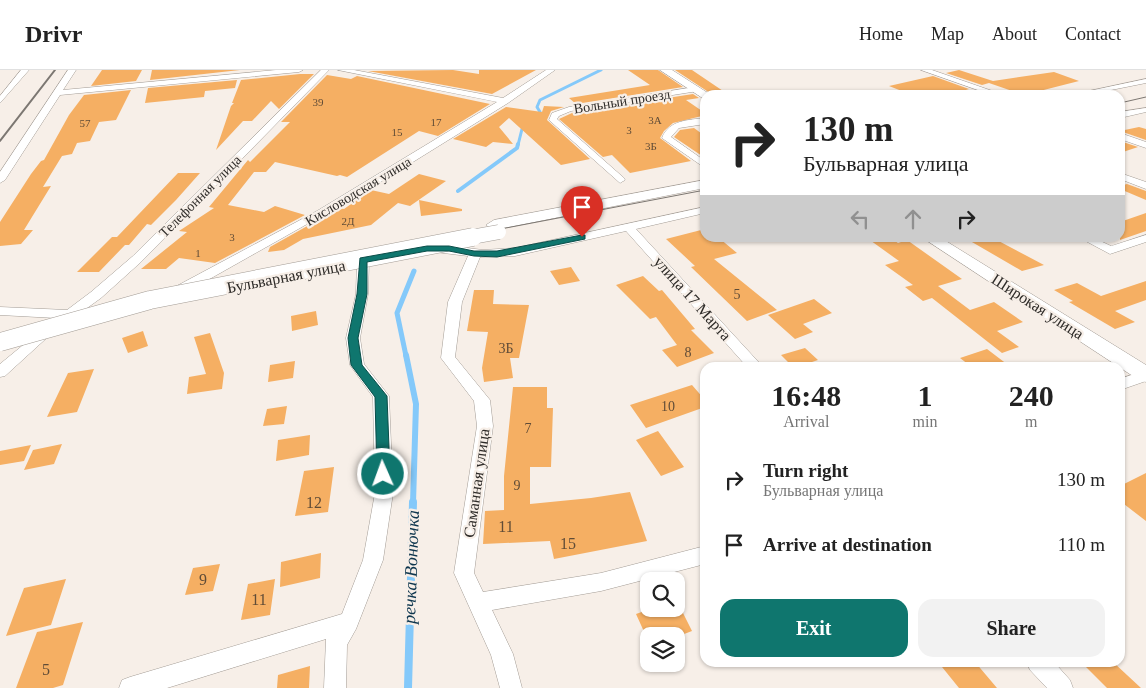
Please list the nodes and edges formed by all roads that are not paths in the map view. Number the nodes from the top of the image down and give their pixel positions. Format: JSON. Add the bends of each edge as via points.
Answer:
{"nodes":[{"id":1,"x":25,"y":70,"type":"edge"},
{"id":2,"x":72,"y":70,"type":"edge"},
{"id":3,"x":299,"y":70,"type":"edge"},
{"id":4,"x":325,"y":70,"type":"edge"},
{"id":5,"x":342,"y":70,"type":"edge"},
{"id":6,"x":551,"y":70,"type":"edge"},
{"id":7,"x":665,"y":70,"type":"edge"},
{"id":8,"x":925,"y":70,"type":"edge"},
{"id":9,"x":1146,"y":81,"type":"edge"},
{"id":10,"x":985,"y":90,"type":"edge"},
{"id":11,"x":1100,"y":90,"type":"edge"},
{"id":12,"x":700,"y":92,"type":"edge"},
{"id":13,"x":56,"y":93,"type":"junction"},
{"id":14,"x":0,"y":101,"type":"edge"},
{"id":15,"x":506,"y":101,"type":"junction"},
{"id":16,"x":1146,"y":110,"type":"edge"},
{"id":17,"x":1125,"y":114,"type":"edge"},
{"id":18,"x":700,"y":122,"type":"edge"},
{"id":19,"x":1125,"y":138,"type":"edge"},
{"id":20,"x":1146,"y":145,"type":"edge"},
{"id":21,"x":700,"y":162,"type":"edge"},
{"id":22,"x":1125,"y":178,"type":"edge"},
{"id":23,"x":0,"y":180,"type":"edge"},
{"id":24,"x":620,"y":180,"type":"dead end"},
{"id":25,"x":700,"y":185,"type":"edge"},
{"id":26,"x":1146,"y":186,"type":"edge"},
{"id":27,"x":700,"y":194,"type":"edge"},
{"id":28,"x":700,"y":211,"type":"edge"},
{"id":29,"x":629,"y":227,"type":"junction"},
{"id":30,"x":496,"y":229,"type":"junction"},
{"id":31,"x":1146,"y":238,"type":"edge"},
{"id":32,"x":937,"y":242,"type":"edge"},
{"id":33,"x":1094,"y":242,"type":"edge"},
{"id":34,"x":474,"y":254,"type":"junction"},
{"id":35,"x":363,"y":260,"type":"junction"},
{"id":36,"x":159,"y":301,"type":"junction"},
{"id":37,"x":0,"y":311,"type":"edge"},
{"id":38,"x":70,"y":314,"type":"junction"},
{"id":39,"x":46,"y":331,"type":"junction"},
{"id":40,"x":0,"y":332,"type":"edge"},
{"id":41,"x":0,"y":342,"type":"edge"},
{"id":42,"x":751,"y":362,"type":"edge"},
{"id":43,"x":0,"y":372,"type":"edge"},
{"id":44,"x":1146,"y":375,"type":"edge"},
{"id":45,"x":1125,"y":383,"type":"edge"},
{"id":46,"x":700,"y":556,"type":"edge"},
{"id":47,"x":476,"y":603,"type":"junction"},
{"id":48,"x":349,"y":622,"type":"junction"},
{"id":49,"x":1043,"y":667,"type":"edge"},
{"id":50,"x":130,"y":688,"type":"edge"},
{"id":51,"x":335,"y":688,"type":"edge"},
{"id":52,"x":511,"y":688,"type":"edge"},
{"id":53,"x":1062,"y":688,"type":"edge"}],
"edges":[{"from":1,"to":14,"type":"street"},
{"from":2,"to":13,"type":"street"},
{"from":3,"to":13,"type":"street"},
{"from":4,"to":38,"type":"street","name":"Телефонная улица","via":[[137,260]]},
{"from":5,"to":15,"type":"street"},
{"from":6,"to":15,"type":"street","name":"Кисловодская улица"},
{"from":7,"to":12,"type":"main road"},
{"from":8,"to":10,"type":"street"},
{"from":9,"to":11,"type":"street"},
{"from":12,"to":24,"type":"street","name":"Вольный проезд","via":[[569,109],[555,115],[553,120]]},
{"from":13,"to":23,"type":"street"},
{"from":15,"to":36,"type":"street","name":"Кисловодская улица","via":[[365,188]]},
{"from":16,"to":17,"type":"street"},
{"from":18,"to":21,"type":"street","via":[[674,126],[666,138]]},
{"from":19,"to":20,"type":"street"},
{"from":22,"to":26,"type":"street"},
{"from":25,"to":30,"type":"main road"},
{"from":27,"to":30,"type":"main road"},
{"from":28,"to":29,"type":"street","name":"Бульварная улица"},
{"from":29,"to":34,"type":"street","name":"Бульварная улица","via":[[515,252]]},
{"from":29,"to":42,"type":"street","name":"улица 17 Марта"},
{"from":30,"to":40,"type":"main road","via":[[151,290]]},
{"from":30,"to":41,"type":"main road","bridge":true,"via":[[159,298]]},
{"from":31,"to":33,"type":"street","via":[[1110,250]]},
{"from":32,"to":44,"type":"main road","name":"Широкая улица"},
{"from":34,"to":35,"type":"street","name":"Бульварная улица","via":[[449,248],[427,248]]},
{"from":34,"to":47,"type":"street","name":"Саманная улица","via":[[455,302],[448,358],[482,400],[484,417],[464,573]]},
{"from":35,"to":36,"type":"street","name":"Бульварная улица"},
{"from":35,"to":48,"type":"street","via":[[362,294],[353,338],[357,365],[381,396],[384,493],[373,560]]},
{"from":36,"to":39,"type":"street","name":"Бульварная улица"},
{"from":37,"to":38,"type":"street"},
{"from":38,"to":39,"type":"street","name":"Телефонная улица"},
{"from":39,"to":43,"type":"street","name":"Телефонная улица"},
{"from":44,"to":45,"type":"street"},
{"from":46,"to":47,"type":"street","via":[[601,582]]},
{"from":47,"to":52,"type":"street","name":"Саманная улица","via":[[502,654]]},
{"from":48,"to":50,"type":"street"},
{"from":48,"to":51,"type":"street","via":[[336,642]]},
{"from":49,"to":53,"type":"street"}]}
